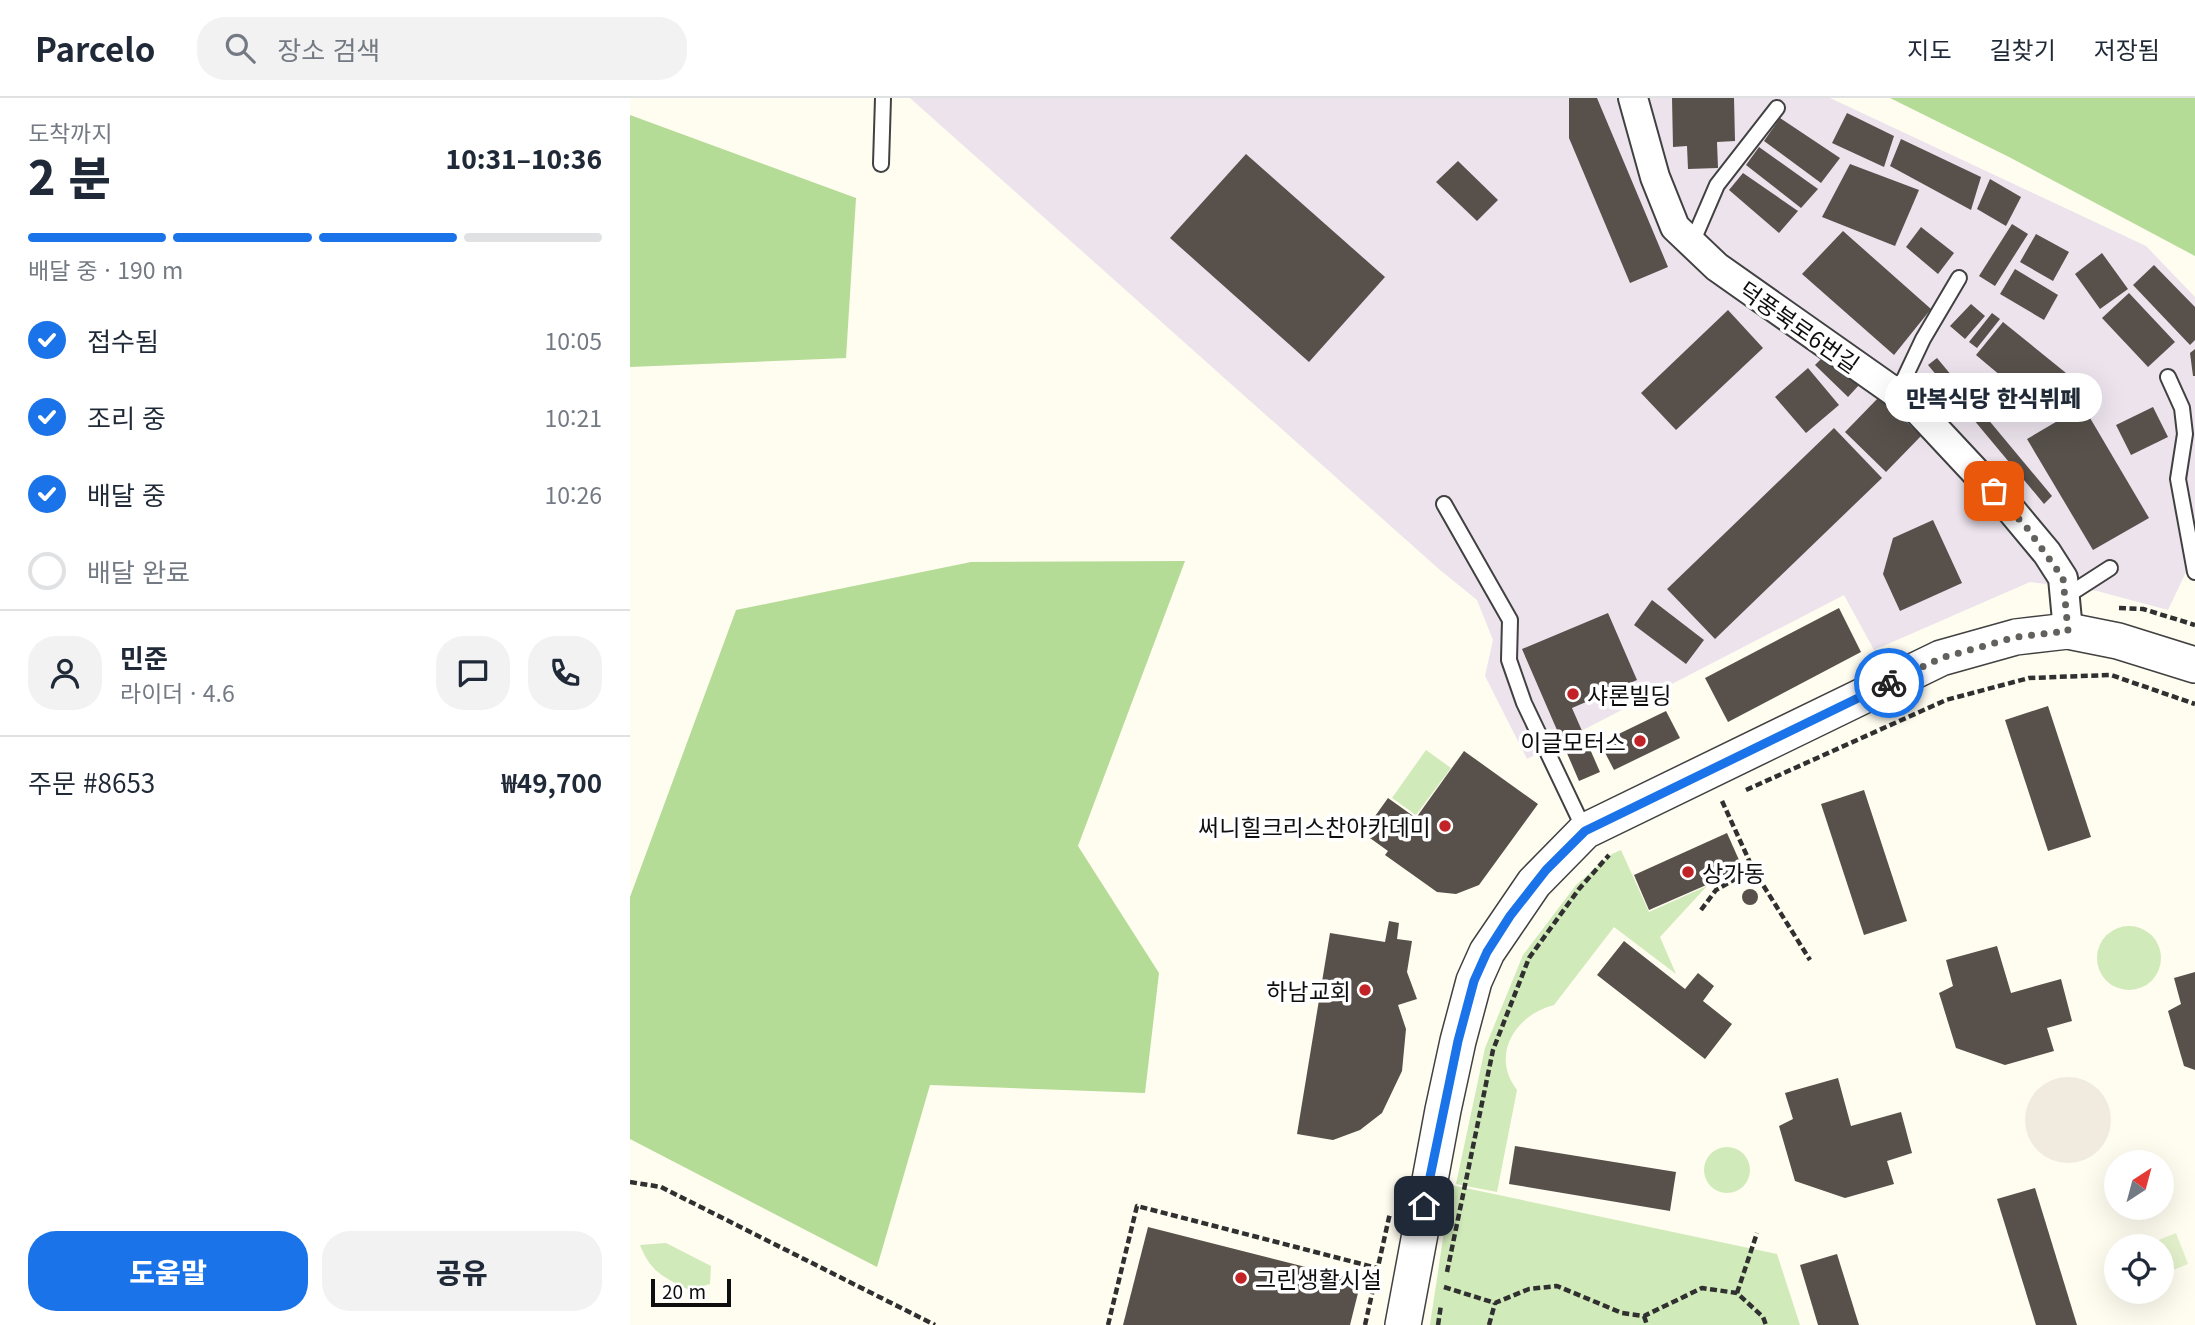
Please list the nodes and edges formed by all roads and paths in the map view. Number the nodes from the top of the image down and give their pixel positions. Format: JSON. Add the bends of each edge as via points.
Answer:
{"nodes":[{"id":1,"x":883,"y":98,"type":"edge"},
{"id":2,"x":1633,"y":98,"type":"edge"},
{"id":3,"x":1777,"y":108,"type":"dead end"},
{"id":4,"x":881,"y":164,"type":"dead end"},
{"id":5,"x":1692,"y":243,"type":"junction"},
{"id":6,"x":1959,"y":278,"type":"dead end"},
{"id":7,"x":2168,"y":377,"type":"dead end"},
{"id":8,"x":1898,"y":394,"type":"junction"},
{"id":9,"x":1444,"y":504,"type":"dead end"},
{"id":10,"x":2110,"y":568,"type":"dead end"},
{"id":11,"x":2195,"y":572,"type":"edge"},
{"id":12,"x":2065,"y":597,"type":"junction"},
{"id":13,"x":2068,"y":631,"type":"junction"},
{"id":14,"x":2195,"y":665,"type":"edge"},
{"id":15,"x":2195,"y":704,"type":"edge"},
{"id":16,"x":1722,"y":802,"type":"junction"},
{"id":17,"x":1710,"y":807,"type":"dead end"},
{"id":18,"x":1585,"y":831,"type":"junction"},
{"id":19,"x":1614,"y":850,"type":"dead end"},
{"id":20,"x":1753,"y":869,"type":"junction"},
{"id":21,"x":1701,"y":910,"type":"dead end"},
{"id":22,"x":1810,"y":960,"type":"dead end"},
{"id":23,"x":630,"y":1182,"type":"edge"},
{"id":24,"x":1757,"y":1233,"type":"dead end"},
{"id":25,"x":1377,"y":1268,"type":"dead end"},
{"id":26,"x":1444,"y":1287,"type":"junction"},
{"id":27,"x":1737,"y":1293,"type":"junction"},
{"id":28,"x":1495,"y":1303,"type":"junction"},
{"id":29,"x":1644,"y":1316,"type":"junction"},
{"id":30,"x":935,"y":1325,"type":"edge"},
{"id":31,"x":1108,"y":1325,"type":"edge"},
{"id":32,"x":1403,"y":1325,"type":"edge"},
{"id":33,"x":1438,"y":1325,"type":"edge"},
{"id":34,"x":1489,"y":1325,"type":"edge"},
{"id":35,"x":1647,"y":1325,"type":"edge"},
{"id":36,"x":1766,"y":1325,"type":"edge"}],
"edges":[{"from":1,"to":4,"type":"lane"},
{"from":2,"to":5,"type":"street","name":"덕풍북로6번길","via":[[1655,177],[1675,227]]},
{"from":3,"to":5,"type":"lane","via":[[1717,184]]},
{"from":5,"to":8,"type":"street","name":"덕풍북로6번길","via":[[1717,267]]},
{"from":6,"to":8,"type":"lane"},
{"from":7,"to":11,"type":"lane","via":[[2184,421],[2178,479]]},
{"from":8,"to":12,"type":"street","name":"덕풍북로6번길","via":[[1937,429],[2027,528],[2063,578]]},
{"from":9,"to":18,"type":"lane","via":[[1510,620],[1509,660],[1524,703]]},
{"from":10,"to":12,"type":"lane"},
{"from":12,"to":13,"type":"street","name":"덕풍북로6번길"},
{"from":13,"to":14,"type":"street"},
{"from":13,"to":18,"type":"street","via":[[2016,637],[1941,658]]},
{"from":15,"to":16,"type":"path","via":[[2111,675],[2029,678],[1946,700]]},
{"from":16,"to":17,"type":"path"},
{"from":16,"to":20,"type":"path"},
{"from":18,"to":32,"type":"street","via":[[1526,894],[1487,952],[1474,981],[1448,1087]]},
{"from":19,"to":26,"type":"path","via":[[1529,958],[1493,1050]]},
{"from":20,"to":21,"type":"path","via":[[1716,890]]},
{"from":20,"to":22,"type":"path"},
{"from":23,"to":30,"type":"path","via":[[661,1187]]},
{"from":24,"to":27,"type":"path"},
{"from":25,"to":31,"type":"path","via":[[1137,1206]]},
{"from":26,"to":28,"type":"path"},
{"from":26,"to":33,"type":"path"},
{"from":27,"to":29,"type":"path","via":[[1702,1289]]},
{"from":27,"to":36,"type":"path"},
{"from":28,"to":29,"type":"path","via":[[1530,1289],[1557,1286],[1622,1313]]},
{"from":28,"to":34,"type":"path"},
{"from":29,"to":35,"type":"path"}]}
